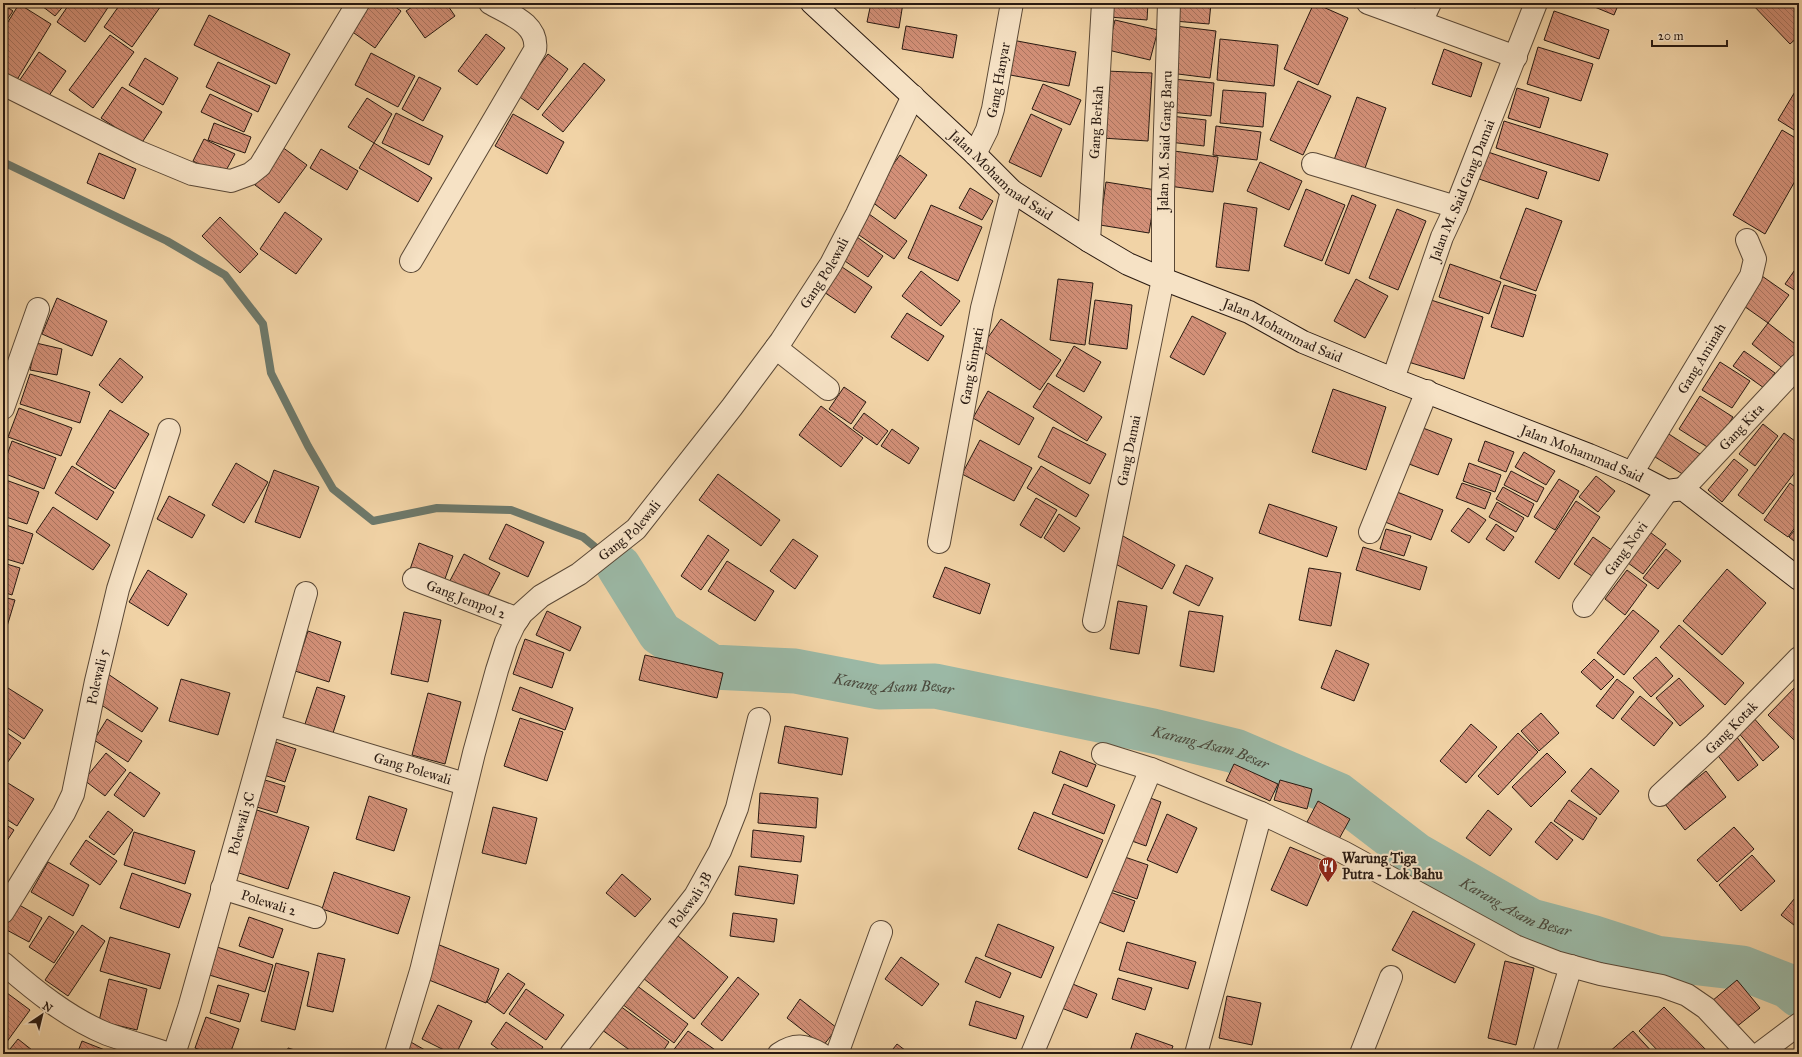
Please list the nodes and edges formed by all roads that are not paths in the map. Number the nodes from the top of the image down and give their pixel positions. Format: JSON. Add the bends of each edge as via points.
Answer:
{"nodes":[{"id":1,"x":358,"y":3,"type":"edge"},
{"id":2,"x":490,"y":3,"type":"edge"},
{"id":3,"x":812,"y":3,"type":"edge"},
{"id":4,"x":1012,"y":3,"type":"edge"},
{"id":5,"x":1103,"y":3,"type":"edge"},
{"id":6,"x":1169,"y":3,"type":"edge"},
{"id":7,"x":1368,"y":3,"type":"edge"},
{"id":8,"x":1536,"y":3,"type":"edge"},
{"id":9,"x":1426,"y":13,"type":"edge"},
{"id":10,"x":1516,"y":57,"type":"junction"},
{"id":11,"x":3,"y":84,"type":"edge"},
{"id":12,"x":913,"y":96,"type":"junction"},
{"id":13,"x":975,"y":154,"type":"junction"},
{"id":14,"x":1313,"y":164,"type":"dead end"},
{"id":15,"x":1012,"y":191,"type":"junction"},
{"id":16,"x":1456,"y":207,"type":"junction"},
{"id":17,"x":1747,"y":240,"type":"dead end"},
{"id":18,"x":1089,"y":241,"type":"junction"},
{"id":19,"x":410,"y":261,"type":"dead end"},
{"id":20,"x":1163,"y":279,"type":"junction"},
{"id":21,"x":38,"y":309,"type":"dead end"},
{"id":22,"x":776,"y":348,"type":"junction"},
{"id":23,"x":1799,"y":365,"type":"edge"},
{"id":24,"x":1393,"y":379,"type":"junction"},
{"id":25,"x":828,"y":389,"type":"dead end"},
{"id":26,"x":1427,"y":391,"type":"junction"},
{"id":27,"x":3,"y":408,"type":"edge"},
{"id":28,"x":169,"y":430,"type":"dead end"},
{"id":29,"x":1632,"y":473,"type":"junction"},
{"id":30,"x":1675,"y":490,"type":"junction"},
{"id":31,"x":1370,"y":532,"type":"dead end"},
{"id":32,"x":939,"y":542,"type":"dead end"},
{"id":33,"x":414,"y":579,"type":"dead end"},
{"id":34,"x":1799,"y":579,"type":"edge"},
{"id":35,"x":306,"y":592,"type":"dead end"},
{"id":36,"x":1584,"y":606,"type":"dead end"},
{"id":37,"x":518,"y":620,"type":"junction"},
{"id":38,"x":1094,"y":621,"type":"dead end"},
{"id":39,"x":1799,"y":658,"type":"edge"},
{"id":40,"x":759,"y":719,"type":"dead end"},
{"id":41,"x":269,"y":725,"type":"junction"},
{"id":42,"x":1103,"y":754,"type":"dead end"},
{"id":43,"x":1150,"y":770,"type":"junction"},
{"id":44,"x":465,"y":784,"type":"junction"},
{"id":45,"x":1660,"y":795,"type":"dead end"},
{"id":46,"x":1261,"y":812,"type":"junction"},
{"id":47,"x":222,"y":888,"type":"junction"},
{"id":48,"x":3,"y":912,"type":"edge"},
{"id":49,"x":315,"y":917,"type":"dead end"},
{"id":50,"x":881,"y":932,"type":"dead end"},
{"id":51,"x":3,"y":963,"type":"edge"},
{"id":52,"x":1571,"y":966,"type":"junction"},
{"id":53,"x":1391,"y":977,"type":"dead end"},
{"id":54,"x":1799,"y":1024,"type":"edge"},
{"id":55,"x":1774,"y":1050,"type":"edge"},
{"id":56,"x":169,"y":1054,"type":"edge"},
{"id":57,"x":174,"y":1054,"type":"edge"},
{"id":58,"x":396,"y":1054,"type":"edge"},
{"id":59,"x":571,"y":1054,"type":"edge"},
{"id":60,"x":779,"y":1054,"type":"edge"},
{"id":61,"x":821,"y":1054,"type":"edge"},
{"id":62,"x":837,"y":1054,"type":"edge"},
{"id":63,"x":1032,"y":1054,"type":"edge"},
{"id":64,"x":1196,"y":1054,"type":"edge"},
{"id":65,"x":1360,"y":1054,"type":"edge"},
{"id":66,"x":1544,"y":1054,"type":"edge"},
{"id":67,"x":1750,"y":1054,"type":"edge"}],
"edges":[{"from":1,"to":11,"type":"street","via":[[260,166],[250,174],[231,181],[192,174],[139,152]]},
{"from":2,"to":19,"type":"street","via":[[515,17],[534,33],[535,50]]},
{"from":3,"to":12,"type":"street","name":"Jalan Mohammad Said"},
{"from":4,"to":13,"type":"street","name":"Gang Hanyar","via":[[993,110],[987,130]]},
{"from":5,"to":18,"type":"street","name":"Gang Berkah"},
{"from":6,"to":20,"type":"street","name":"Jalan M. Said Gang Baru"},
{"from":7,"to":9,"type":"street"},
{"from":8,"to":10,"type":"street","name":"Jalan M. Said Gang Damai"},
{"from":9,"to":10,"type":"street"},
{"from":10,"to":16,"type":"street","name":"Jalan M. Said Gang Damai"},
{"from":12,"to":13,"type":"street","name":"Jalan Mohammad Said"},
{"from":12,"to":22,"type":"street","name":"Gang Polewali","via":[[858,214],[831,264]]},
{"from":13,"to":15,"type":"street","name":"Jalan Mohammad Said"},
{"from":14,"to":16,"type":"street"},
{"from":15,"to":18,"type":"street","name":"Jalan Mohammad Said"},
{"from":15,"to":32,"type":"street","name":"Gang Simpati","via":[[982,308]]},
{"from":16,"to":24,"type":"street","name":"Jalan M. Said Gang Damai","via":[[1442,237]]},
{"from":17,"to":29,"type":"street","name":"Gang Aminah","via":[[1755,260],[1751,276]]},
{"from":18,"to":20,"type":"street","name":"Jalan Mohammad Said","via":[[1128,264]]},
{"from":20,"to":24,"type":"street","name":"Jalan Mohammad Said","via":[[1249,312],[1303,342]]},
{"from":20,"to":38,"type":"street","name":"Gang Damai"},
{"from":21,"to":27,"type":"street"},
{"from":22,"to":25,"type":"street"},
{"from":22,"to":37,"type":"street","name":"Gang Polewali","via":[[636,529],[579,574],[541,596]]},
{"from":23,"to":30,"type":"street","name":"Gang Kita"},
{"from":24,"to":26,"type":"street","name":"Jalan Mohammad Said"},
{"from":26,"to":29,"type":"street","name":"Jalan Mohammad Said"},
{"from":26,"to":31,"type":"street"},
{"from":28,"to":48,"type":"street","name":"Polewali 5","via":[[118,589],[73,794]]},
{"from":29,"to":30,"type":"street","name":"Jalan Mohammad Said"},
{"from":30,"to":34,"type":"street","name":"Jalan Mohammad Said"},
{"from":30,"to":36,"type":"street","name":"Gang Novi"},
{"from":33,"to":37,"type":"street","name":"Gang Jempol 2"},
{"from":35,"to":41,"type":"street","name":"Polewali 3C"},
{"from":37,"to":44,"type":"street","name":"Gang Polewali","via":[[506,642]]},
{"from":39,"to":45,"type":"street","name":"Gang Kotak","via":[[1715,744]]},
{"from":40,"to":59,"type":"street","name":"Polewali 3B","via":[[737,808],[720,851],[695,896]]},
{"from":41,"to":44,"type":"street","name":"Gang Polewali"},
{"from":41,"to":47,"type":"street","name":"Polewali 3C"},
{"from":42,"to":43,"type":"street"},
{"from":43,"to":46,"type":"street"},
{"from":43,"to":63,"type":"street"},
{"from":44,"to":58,"type":"street","via":[[421,971]]},
{"from":46,"to":52,"type":"street","via":[[1343,852],[1515,946]]},
{"from":46,"to":64,"type":"street"},
{"from":47,"to":49,"type":"street","name":"Polewali 2"},
{"from":47,"to":57,"type":"street","name":"Polewali 3C"},
{"from":50,"to":62,"type":"street"},
{"from":51,"to":56,"type":"street","via":[[37,992],[73,1015],[106,1033]]},
{"from":52,"to":66,"type":"street"},
{"from":52,"to":67,"type":"street","via":[[1662,986],[1687,995],[1706,1008]]},
{"from":53,"to":65,"type":"street"},
{"from":54,"to":55,"type":"street"},
{"from":60,"to":61,"type":"street","via":[[789,1048],[800,1046]]}]}
